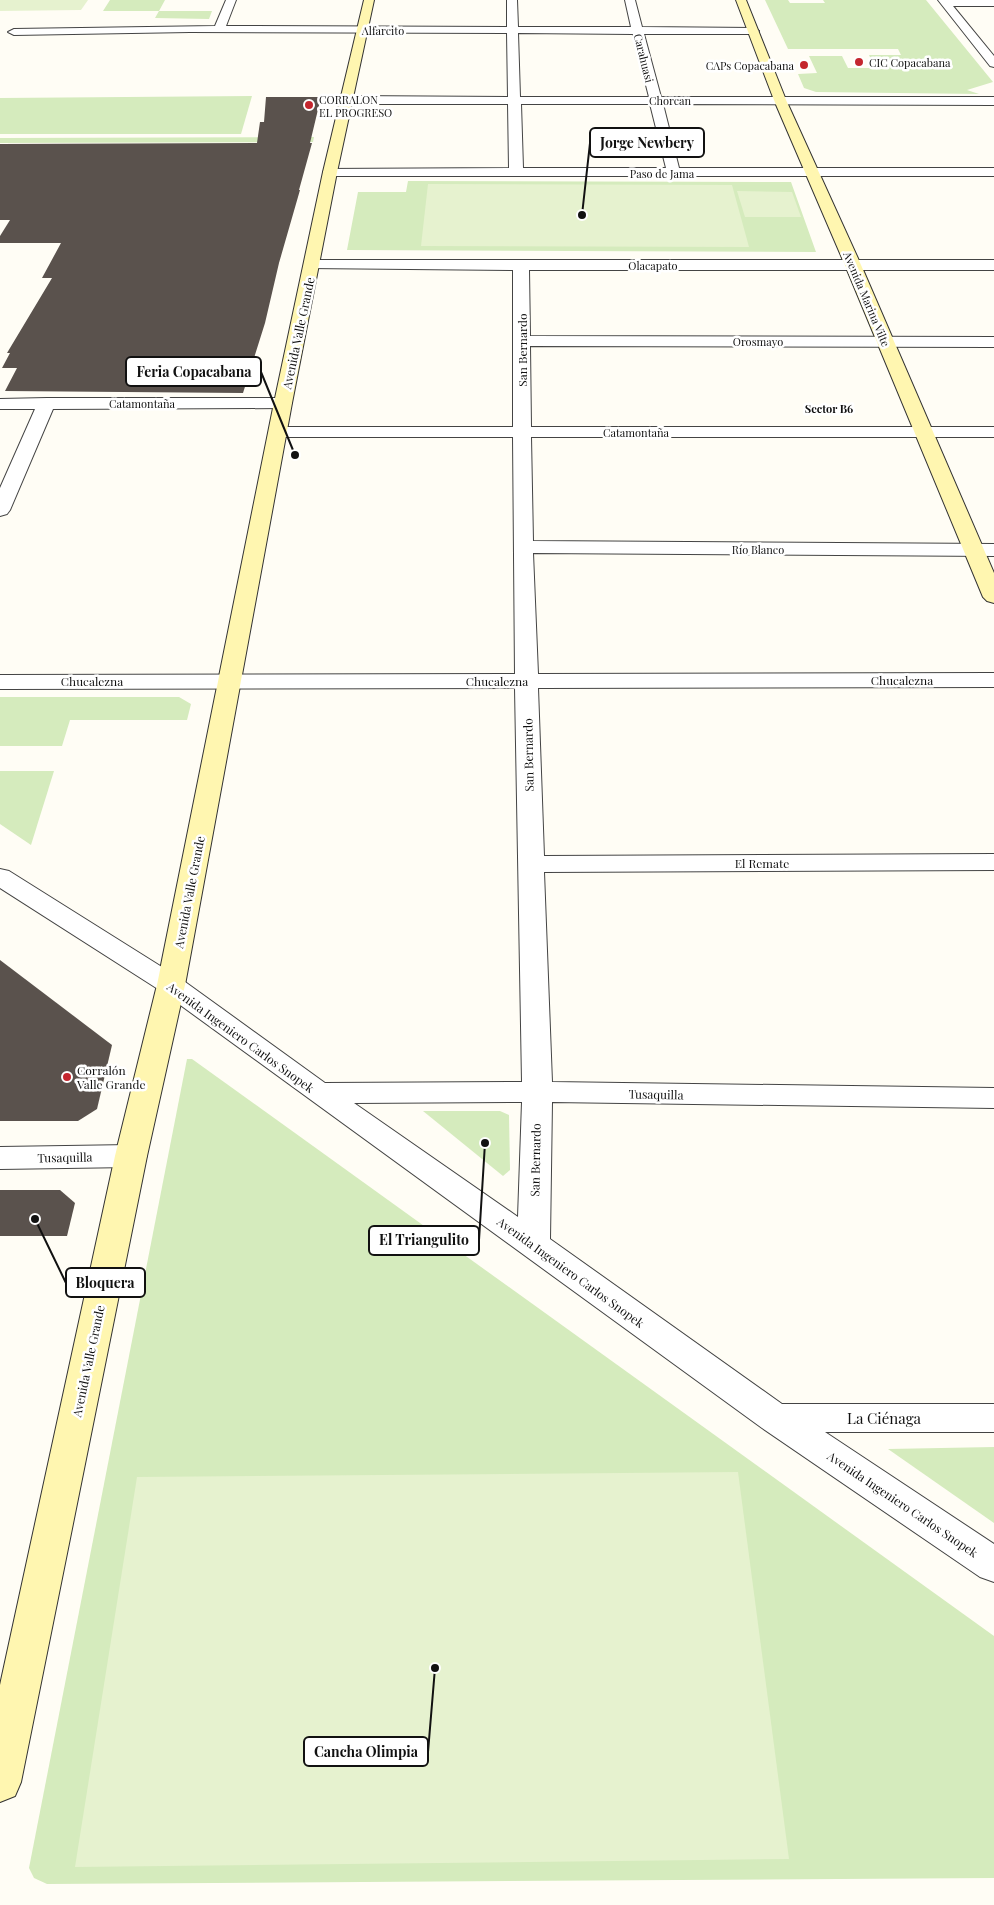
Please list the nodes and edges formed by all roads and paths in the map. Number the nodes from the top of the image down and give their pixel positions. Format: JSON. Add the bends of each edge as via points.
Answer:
{"nodes":[{"id":1,"x":231,"y":0,"type":"edge"},
{"id":2,"x":369,"y":0,"type":"edge"},
{"id":3,"x":512,"y":0,"type":"edge"},
{"id":4,"x":630,"y":0,"type":"edge"},
{"id":5,"x":741,"y":0,"type":"edge"},
{"id":6,"x":944,"y":1,"type":"edge"},
{"id":7,"x":994,"y":3,"type":"edge"},
{"id":8,"x":219,"y":30,"type":"junction"},
{"id":9,"x":363,"y":30,"type":"junction"},
{"id":10,"x":513,"y":30,"type":"junction"},
{"id":11,"x":637,"y":31,"type":"junction"},
{"id":12,"x":753,"y":31,"type":"junction"},
{"id":13,"x":966,"y":31,"type":"junction"},
{"id":14,"x":985,"y":31,"type":"dead end"},
{"id":15,"x":14,"y":32,"type":"dead end"},
{"id":16,"x":993,"y":63,"type":"edge"},
{"id":17,"x":347,"y":100,"type":"junction"},
{"id":18,"x":514,"y":100,"type":"junction"},
{"id":19,"x":654,"y":100,"type":"junction"},
{"id":20,"x":780,"y":100,"type":"junction"},
{"id":21,"x":994,"y":101,"type":"edge"},
{"id":22,"x":330,"y":172,"type":"junction"},
{"id":23,"x":994,"y":172,"type":"edge"},
{"id":24,"x":516,"y":173,"type":"junction"},
{"id":25,"x":674,"y":173,"type":"junction"},
{"id":26,"x":812,"y":173,"type":"junction"},
{"id":27,"x":312,"y":265,"type":"junction"},
{"id":28,"x":521,"y":265,"type":"junction"},
{"id":29,"x":853,"y":265,"type":"junction"},
{"id":30,"x":994,"y":265,"type":"edge"},
{"id":31,"x":522,"y":341,"type":"junction"},
{"id":32,"x":885,"y":341,"type":"junction"},
{"id":33,"x":994,"y":342,"type":"edge"},
{"id":34,"x":283,"y":403,"type":"junction"},
{"id":35,"x":0,"y":404,"type":"edge"},
{"id":36,"x":47,"y":404,"type":"junction"},
{"id":37,"x":521,"y":431,"type":"junction"},
{"id":38,"x":278,"y":432,"type":"junction"},
{"id":39,"x":923,"y":432,"type":"junction"},
{"id":40,"x":994,"y":432,"type":"edge"},
{"id":41,"x":0,"y":510,"type":"edge"},
{"id":42,"x":523,"y":548,"type":"junction"},
{"id":43,"x":984,"y":550,"type":"edge"},
{"id":44,"x":994,"y":597,"type":"edge"},
{"id":45,"x":526,"y":680,"type":"junction"},
{"id":46,"x":994,"y":680,"type":"edge"},
{"id":47,"x":231,"y":681,"type":"junction"},
{"id":48,"x":0,"y":682,"type":"edge"},
{"id":49,"x":994,"y":862,"type":"edge"},
{"id":50,"x":530,"y":864,"type":"junction"},
{"id":51,"x":0,"y":877,"type":"edge"},
{"id":52,"x":171,"y":985,"type":"junction"},
{"id":53,"x":536,"y":1092,"type":"junction"},
{"id":54,"x":319,"y":1093,"type":"junction"},
{"id":55,"x":994,"y":1098,"type":"edge"},
{"id":56,"x":131,"y":1156,"type":"junction"},
{"id":57,"x":0,"y":1158,"type":"edge"},
{"id":58,"x":534,"y":1244,"type":"junction"},
{"id":59,"x":775,"y":1418,"type":"junction"},
{"id":60,"x":994,"y":1418,"type":"edge"},
{"id":61,"x":994,"y":1565,"type":"edge"},
{"id":62,"x":0,"y":1782,"type":"edge"}],
"edges":[{"from":1,"to":8,"type":"street"},
{"from":2,"to":9,"type":"street","name":"Avenida Valle Grande"},
{"from":3,"to":10,"type":"street"},
{"from":4,"to":11,"type":"street","name":"Carahuasi"},
{"from":5,"to":12,"type":"street","name":"Avenida Marina Vilte"},
{"from":6,"to":7,"type":"street"},
{"from":6,"to":13,"type":"street"},
{"from":8,"to":9,"type":"street","name":"Alfarcito"},
{"from":8,"to":15,"type":"street","name":"Alfarcito"},
{"from":9,"to":10,"type":"street","name":"Alfarcito"},
{"from":9,"to":17,"type":"street","name":"Avenida Valle Grande"},
{"from":10,"to":11,"type":"street","name":"Alfarcito"},
{"from":10,"to":18,"type":"street"},
{"from":11,"to":12,"type":"street","name":"Alfarcito"},
{"from":11,"to":19,"type":"street","name":"Carahuasi"},
{"from":12,"to":20,"type":"street","name":"Avenida Marina Vilte"},
{"from":13,"to":14,"type":"street"},
{"from":13,"to":16,"type":"street"},
{"from":17,"to":18,"type":"street","name":"Chorcan"},
{"from":17,"to":22,"type":"street","name":"Avenida Valle Grande"},
{"from":18,"to":19,"type":"street","name":"Chorcan"},
{"from":18,"to":24,"type":"street"},
{"from":19,"to":20,"type":"street","name":"Chorcan"},
{"from":19,"to":25,"type":"street","name":"Carahuasi"},
{"from":20,"to":21,"type":"street","name":"Chorcan"},
{"from":20,"to":26,"type":"street","name":"Avenida Marina Vilte"},
{"from":22,"to":24,"type":"street","name":"Paso de Jama"},
{"from":22,"to":27,"type":"street","name":"Avenida Valle Grande"},
{"from":23,"to":26,"type":"street","name":"Paso de Jama"},
{"from":24,"to":25,"type":"street","name":"Paso de Jama"},
{"from":25,"to":26,"type":"street","name":"Paso de Jama"},
{"from":26,"to":29,"type":"street","name":"Avenida Marina Vilte"},
{"from":27,"to":28,"type":"street","name":"Olacapato"},
{"from":27,"to":34,"type":"street","name":"Avenida Valle Grande"},
{"from":28,"to":29,"type":"street","name":"Olacapato"},
{"from":28,"to":31,"type":"street","name":"San Bernardo"},
{"from":29,"to":30,"type":"street","name":"Olacapato"},
{"from":29,"to":32,"type":"street","name":"Avenida Marina Vilte"},
{"from":31,"to":32,"type":"street","name":"Orosmayo"},
{"from":31,"to":37,"type":"street","name":"San Bernardo"},
{"from":32,"to":33,"type":"street","name":"Orosmayo"},
{"from":32,"to":39,"type":"street","name":"Avenida Marina Vilte"},
{"from":34,"to":36,"type":"street","name":"Catamontaña"},
{"from":34,"to":38,"type":"street","name":"Avenida Valle Grande"},
{"from":35,"to":36,"type":"street","name":"Catamontaña"},
{"from":36,"to":41,"type":"street"},
{"from":37,"to":38,"type":"street","name":"Catamontaña"},
{"from":37,"to":39,"type":"street","name":"Catamontaña"},
{"from":37,"to":42,"type":"street","name":"San Bernardo"},
{"from":38,"to":47,"type":"street","name":"Avenida Valle Grande"},
{"from":39,"to":40,"type":"street","name":"Catamontaña"},
{"from":39,"to":43,"type":"street","name":"Avenida Marina Vilte"},
{"from":42,"to":43,"type":"street","name":"Río Blanco"},
{"from":42,"to":45,"type":"street","name":"San Bernardo"},
{"from":43,"to":44,"type":"street","name":"Avenida Marina Vilte"},
{"from":45,"to":46,"type":"street","name":"Chucalezna"},
{"from":45,"to":47,"type":"street","name":"Chucalezna"},
{"from":45,"to":50,"type":"street","name":"San Bernardo"},
{"from":47,"to":48,"type":"street","name":"Chucalezna"},
{"from":47,"to":52,"type":"street","name":"Avenida Valle Grande"},
{"from":49,"to":50,"type":"street","name":"El Remate"},
{"from":50,"to":53,"type":"street","name":"San Bernardo"},
{"from":51,"to":52,"type":"street","name":"Avenida Ingeniero Carlos Snopek"},
{"from":52,"to":54,"type":"street","name":"Avenida Ingeniero Carlos Snopek"},
{"from":52,"to":56,"type":"street","name":"Avenida Valle Grande"},
{"from":53,"to":54,"type":"street","name":"Tusaquilla"},
{"from":53,"to":55,"type":"street","name":"Tusaquilla"},
{"from":53,"to":58,"type":"street","name":"San Bernardo"},
{"from":54,"to":58,"type":"street","name":"Avenida Ingeniero Carlos Snopek"},
{"from":56,"to":57,"type":"street","name":"Tusaquilla"},
{"from":56,"to":62,"type":"street","name":"Avenida Valle Grande"},
{"from":58,"to":59,"type":"street","name":"Avenida Ingeniero Carlos Snopek"},
{"from":59,"to":60,"type":"street","name":"La Ciénaga"},
{"from":59,"to":61,"type":"street","name":"Avenida Ingeniero Carlos Snopek"}]}
